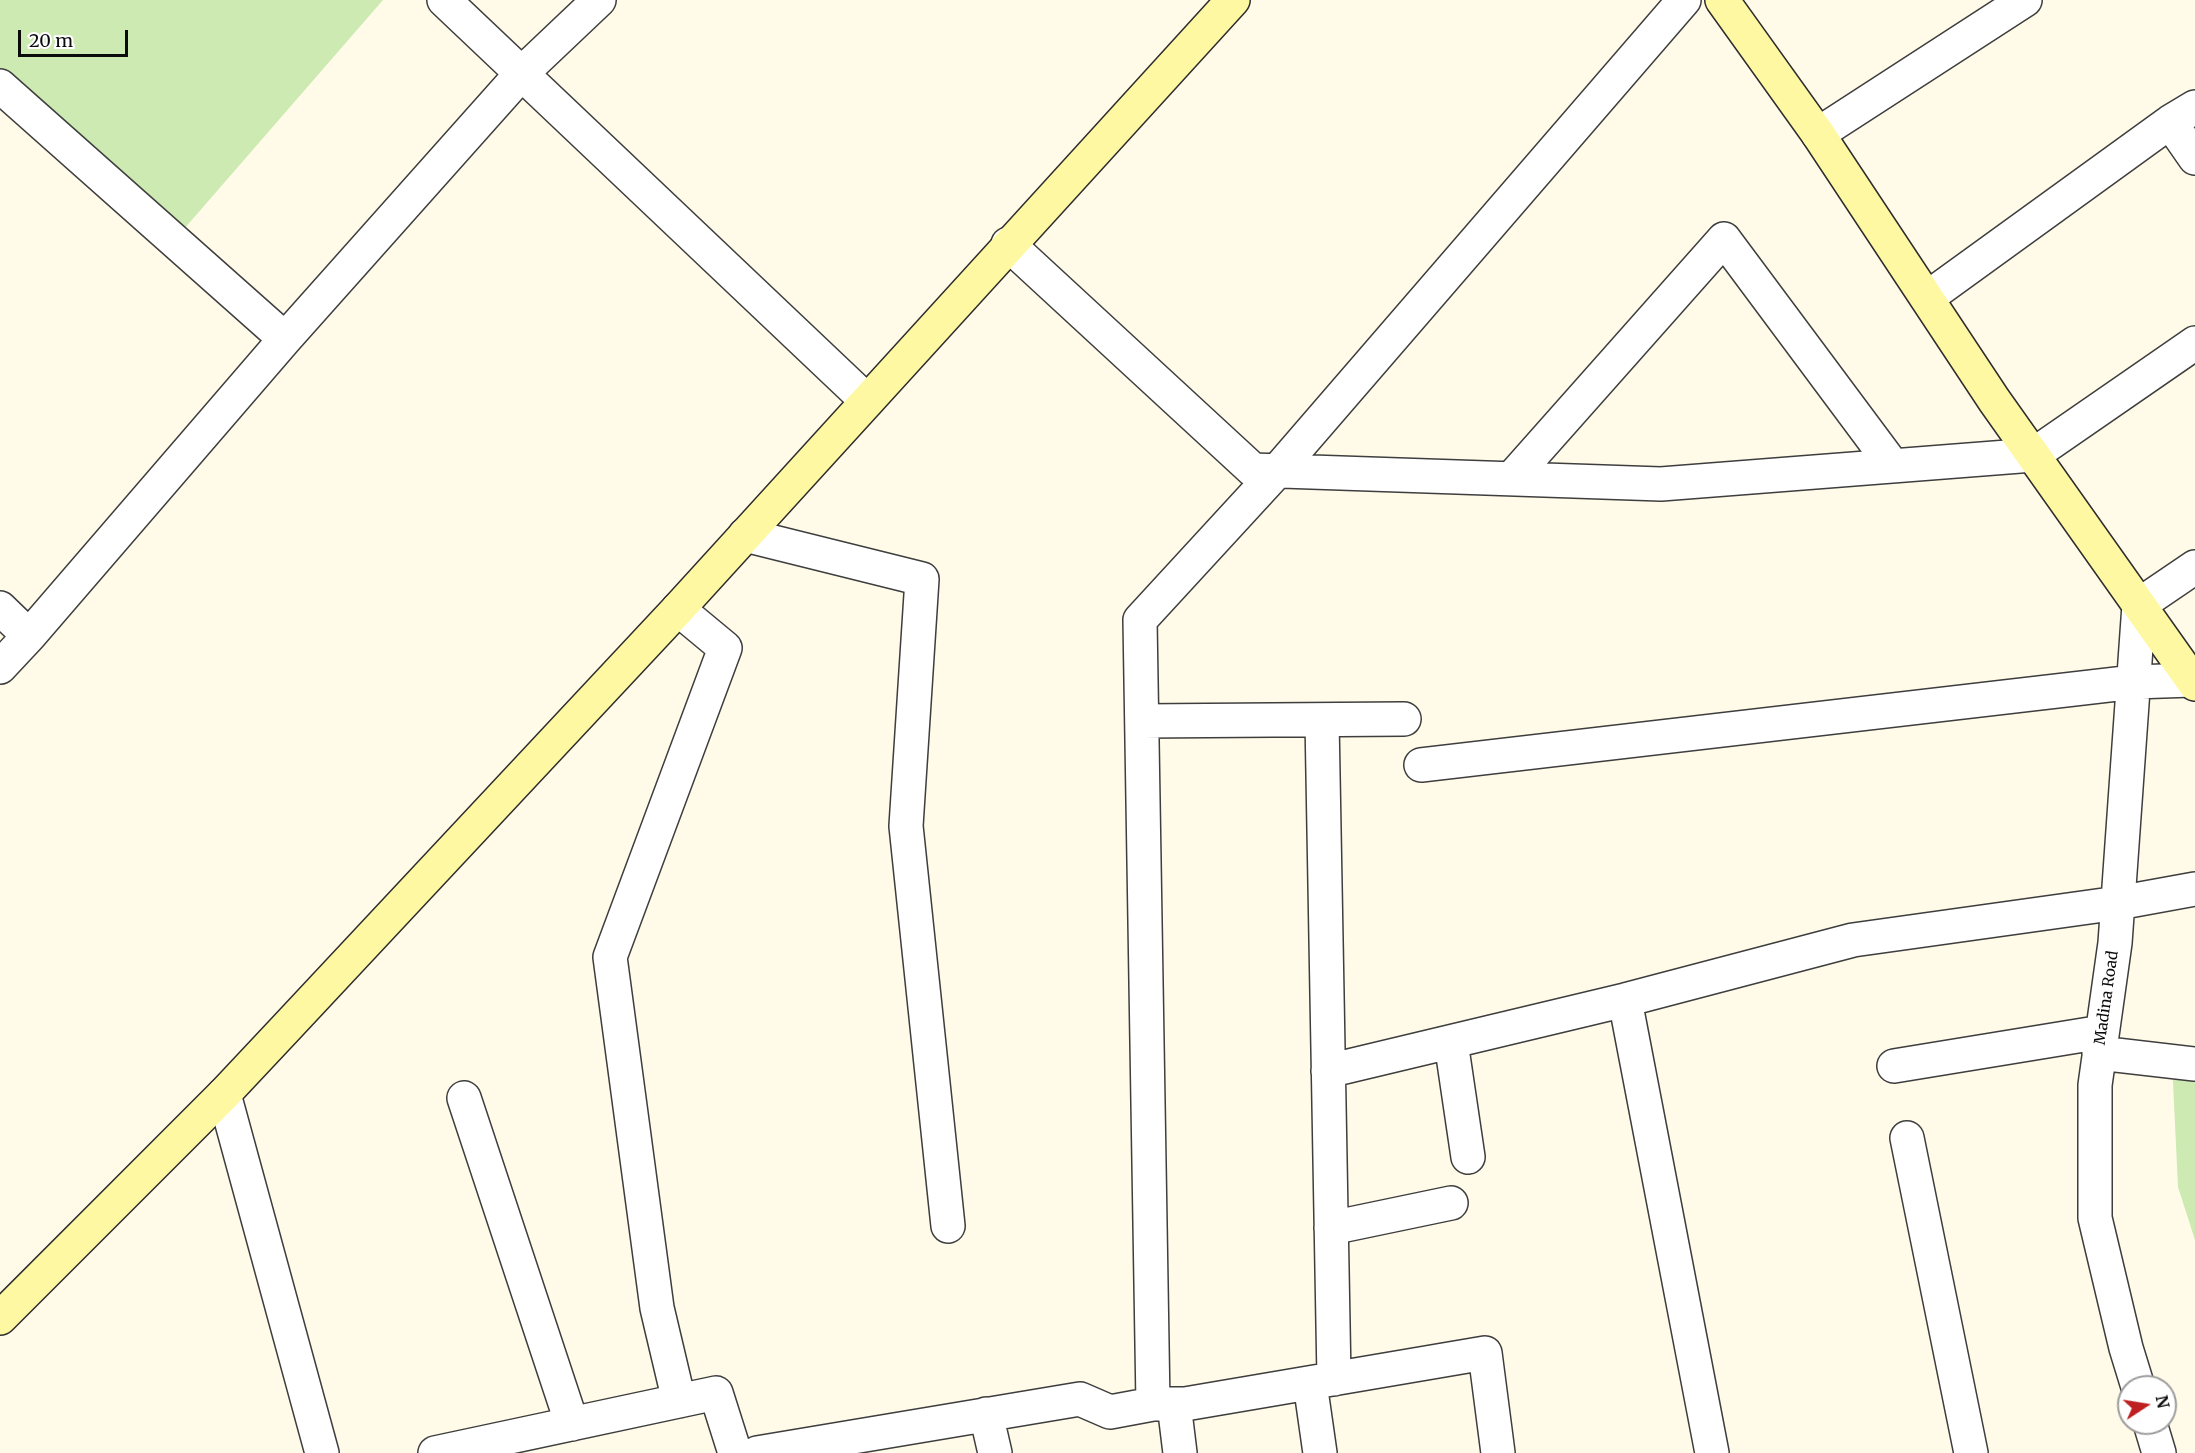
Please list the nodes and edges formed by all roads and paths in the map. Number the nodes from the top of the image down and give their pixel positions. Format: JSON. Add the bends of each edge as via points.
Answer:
{"nodes":[{"id":1,"x":444,"y":0,"type":"edge"},
{"id":2,"x":599,"y":0,"type":"edge"},
{"id":3,"x":1233,"y":0,"type":"edge"},
{"id":4,"x":1684,"y":0,"type":"edge"},
{"id":5,"x":1722,"y":0,"type":"edge"},
{"id":6,"x":2025,"y":0,"type":"edge"},
{"id":7,"x":522,"y":72,"type":"junction"},
{"id":8,"x":0,"y":86,"type":"edge"},
{"id":9,"x":2183,"y":114,"type":"edge"},
{"id":10,"x":1818,"y":135,"type":"junction"},
{"id":11,"x":2195,"y":158,"type":"edge"},
{"id":12,"x":1008,"y":244,"type":"junction"},
{"id":13,"x":1927,"y":298,"type":"junction"},
{"id":14,"x":285,"y":339,"type":"junction"},
{"id":15,"x":2195,"y":343,"type":"edge"},
{"id":16,"x":867,"y":401,"type":"junction"},
{"id":17,"x":2033,"y":455,"type":"junction"},
{"id":18,"x":1893,"y":466,"type":"junction"},
{"id":19,"x":1278,"y":470,"type":"junction"},
{"id":20,"x":1512,"y":478,"type":"junction"},
{"id":21,"x":745,"y":535,"type":"junction"},
{"id":22,"x":2195,"y":567,"type":"edge"},
{"id":23,"x":2139,"y":605,"type":"junction"},
{"id":24,"x":0,"y":608,"type":"edge"},
{"id":25,"x":678,"y":609,"type":"junction"},
{"id":26,"x":29,"y":636,"type":"junction"},
{"id":27,"x":0,"y":667,"type":"edge"},
{"id":28,"x":2134,"y":682,"type":"junction"},
{"id":29,"x":2193,"y":682,"type":"edge"},
{"id":30,"x":1404,"y":719,"type":"dead end"},
{"id":31,"x":1322,"y":720,"type":"junction"},
{"id":32,"x":1142,"y":721,"type":"junction"},
{"id":33,"x":1421,"y":765,"type":"dead end"},
{"id":34,"x":2195,"y":889,"type":"edge"},
{"id":35,"x":2118,"y":903,"type":"junction"},
{"id":36,"x":1624,"y":1000,"type":"junction"},
{"id":37,"x":1451,"y":1042,"type":"junction"},
{"id":38,"x":2101,"y":1043,"type":"junction"},
{"id":39,"x":2195,"y":1064,"type":"edge"},
{"id":40,"x":1894,"y":1066,"type":"dead end"},
{"id":41,"x":1328,"y":1071,"type":"junction"},
{"id":42,"x":224,"y":1094,"type":"junction"},
{"id":43,"x":464,"y":1098,"type":"dead end"},
{"id":44,"x":1907,"y":1138,"type":"dead end"},
{"id":45,"x":1467,"y":1157,"type":"dead end"},
{"id":46,"x":1451,"y":1203,"type":"dead end"},
{"id":47,"x":948,"y":1226,"type":"dead end"},
{"id":48,"x":1332,"y":1228,"type":"junction"},
{"id":49,"x":0,"y":1318,"type":"edge"},
{"id":50,"x":2134,"y":1375,"type":"edge"},
{"id":51,"x":1322,"y":1381,"type":"junction"},
{"id":52,"x":678,"y":1401,"type":"junction"},
{"id":53,"x":1164,"y":1404,"type":"junction"},
{"id":54,"x":986,"y":1414,"type":"junction"},
{"id":55,"x":572,"y":1424,"type":"junction"},
{"id":56,"x":2154,"y":1435,"type":"edge"},
{"id":57,"x":322,"y":1453,"type":"edge"},
{"id":58,"x":435,"y":1453,"type":"edge"},
{"id":59,"x":735,"y":1453,"type":"edge"},
{"id":60,"x":757,"y":1453,"type":"edge"},
{"id":61,"x":995,"y":1453,"type":"edge"},
{"id":62,"x":1180,"y":1453,"type":"edge"},
{"id":63,"x":1320,"y":1453,"type":"edge"},
{"id":64,"x":1498,"y":1453,"type":"edge"},
{"id":65,"x":1713,"y":1453,"type":"edge"},
{"id":66,"x":1971,"y":1453,"type":"edge"},
{"id":67,"x":2159,"y":1453,"type":"edge"}],
"edges":[{"from":1,"to":7,"type":"street"},
{"from":2,"to":7,"type":"street"},
{"from":3,"to":12,"type":"street"},
{"from":4,"to":19,"type":"street"},
{"from":5,"to":10,"type":"street"},
{"from":6,"to":10,"type":"street"},
{"from":7,"to":14,"type":"street"},
{"from":7,"to":16,"type":"street"},
{"from":8,"to":14,"type":"street"},
{"from":9,"to":11,"type":"street"},
{"from":9,"to":13,"type":"street"},
{"from":10,"to":13,"type":"street"},
{"from":12,"to":16,"type":"street"},
{"from":12,"to":19,"type":"street","via":[[1253,470]]},
{"from":13,"to":17,"type":"street"},
{"from":14,"to":26,"type":"street"},
{"from":15,"to":17,"type":"street"},
{"from":16,"to":21,"type":"street"},
{"from":17,"to":18,"type":"street"},
{"from":17,"to":23,"type":"street"},
{"from":18,"to":20,"type":"street","via":[[1661,484]]},
{"from":18,"to":20,"type":"street","via":[[1724,239]]},
{"from":19,"to":20,"type":"street"},
{"from":19,"to":32,"type":"street","via":[[1140,620]]},
{"from":21,"to":25,"type":"street"},
{"from":21,"to":47,"type":"street","via":[[922,579],[906,826]]},
{"from":22,"to":23,"type":"street"},
{"from":23,"to":28,"type":"street","name":"Madina Road"},
{"from":23,"to":29,"type":"street"},
{"from":24,"to":26,"type":"street"},
{"from":25,"to":42,"type":"street"},
{"from":25,"to":52,"type":"street","via":[[726,648],[610,957],[657,1308]]},
{"from":26,"to":27,"type":"street"},
{"from":28,"to":29,"type":"street"},
{"from":28,"to":33,"type":"street"},
{"from":28,"to":35,"type":"street","name":"Madina Road"},
{"from":30,"to":31,"type":"street"},
{"from":31,"to":32,"type":"street"},
{"from":31,"to":41,"type":"street"},
{"from":32,"to":53,"type":"street"},
{"from":34,"to":35,"type":"street"},
{"from":35,"to":36,"type":"street","via":[[1853,940]]},
{"from":35,"to":38,"type":"street","name":"Madina Road"},
{"from":36,"to":37,"type":"street"},
{"from":36,"to":65,"type":"street"},
{"from":37,"to":41,"type":"street"},
{"from":37,"to":45,"type":"street"},
{"from":38,"to":39,"type":"street"},
{"from":38,"to":40,"type":"street"},
{"from":38,"to":50,"type":"street","name":"Madina Road","via":[[2095,1085],[2095,1218]]},
{"from":41,"to":48,"type":"street"},
{"from":42,"to":49,"type":"street"},
{"from":42,"to":57,"type":"street"},
{"from":43,"to":55,"type":"street"},
{"from":44,"to":66,"type":"street"},
{"from":46,"to":48,"type":"street"},
{"from":48,"to":51,"type":"street"},
{"from":51,"to":53,"type":"street","via":[[1185,1404]]},
{"from":51,"to":63,"type":"street"},
{"from":51,"to":64,"type":"street","via":[[1485,1353]]},
{"from":52,"to":55,"type":"street"},
{"from":52,"to":59,"type":"street","via":[[716,1393]]},
{"from":53,"to":54,"type":"street","via":[[1110,1412],[1080,1399]]},
{"from":53,"to":62,"type":"street"},
{"from":54,"to":60,"type":"street"},
{"from":54,"to":61,"type":"street"},
{"from":55,"to":58,"type":"street"},
{"from":56,"to":67,"type":"street"}]}
